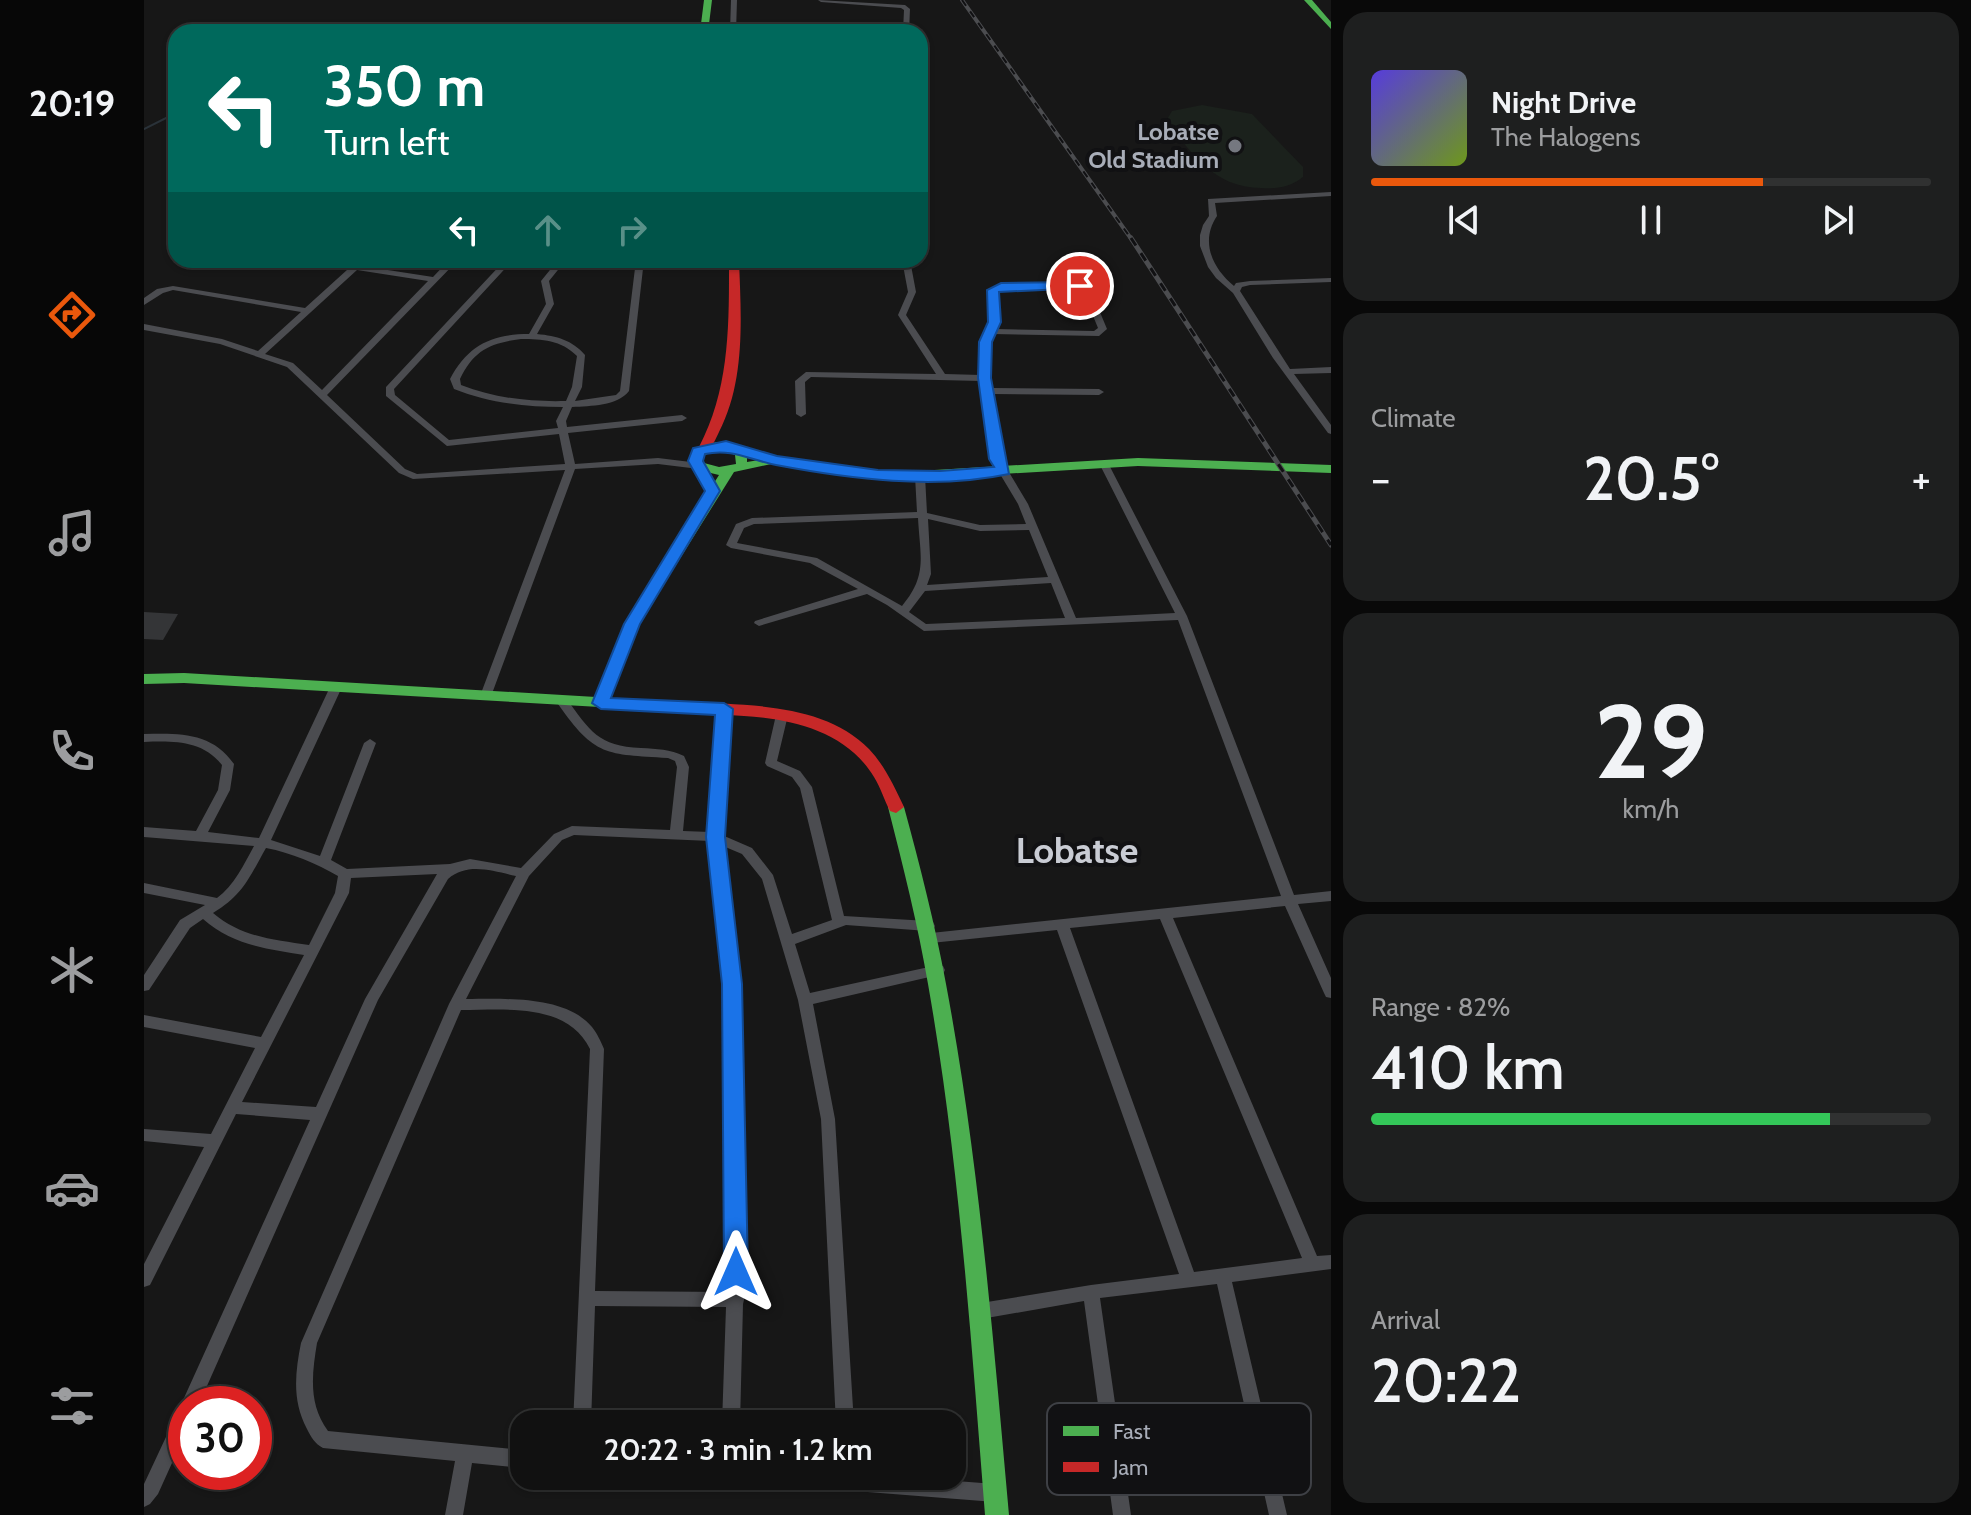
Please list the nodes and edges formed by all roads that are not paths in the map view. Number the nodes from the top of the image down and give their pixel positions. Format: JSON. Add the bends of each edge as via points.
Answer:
{"nodes":[{"id":1,"x":708,"y":0,"type":"edge"},
{"id":2,"x":734,"y":0,"type":"edge"},
{"id":3,"x":821,"y":0,"type":"edge"},
{"id":4,"x":1308,"y":0,"type":"edge"},
{"id":5,"x":705,"y":24,"type":"edge"},
{"id":6,"x":733,"y":24,"type":"edge"},
{"id":7,"x":906,"y":24,"type":"edge"},
{"id":8,"x":1331,"y":27,"type":"edge"},
{"id":9,"x":1331,"y":194,"type":"edge"},
{"id":10,"x":354,"y":268,"type":"edge"},
{"id":11,"x":381,"y":268,"type":"edge"},
{"id":12,"x":446,"y":268,"type":"edge"},
{"id":13,"x":502,"y":268,"type":"edge"},
{"id":14,"x":556,"y":268,"type":"edge"},
{"id":15,"x":639,"y":268,"type":"edge"},
{"id":16,"x":734,"y":268,"type":"edge"},
{"id":17,"x":908,"y":268,"type":"edge"},
{"id":18,"x":435,"y":280,"type":"junction"},
{"id":19,"x":1331,"y":280,"type":"edge"},
{"id":20,"x":1236,"y":291,"type":"junction"},
{"id":21,"x":144,"y":302,"type":"edge"},
{"id":22,"x":307,"y":311,"type":"junction"},
{"id":23,"x":144,"y":327,"type":"edge"},
{"id":24,"x":990,"y":331,"type":"junction"},
{"id":25,"x":532,"y":336,"type":"junction"},
{"id":26,"x":260,"y":354,"type":"junction"},
{"id":27,"x":1331,"y":370,"type":"edge"},
{"id":28,"x":1287,"y":372,"type":"junction"},
{"id":29,"x":941,"y":375,"type":"junction"},
{"id":30,"x":985,"y":378,"type":"junction"},
{"id":31,"x":989,"y":391,"type":"junction"},
{"id":32,"x":1099,"y":392,"type":"dead end"},
{"id":33,"x":323,"y":394,"type":"junction"},
{"id":34,"x":567,"y":403,"type":"junction"},
{"id":35,"x":801,"y":414,"type":"dead end"},
{"id":36,"x":682,"y":418,"type":"dead end"},
{"id":37,"x":722,"y":419,"type":"junction"},
{"id":38,"x":1331,"y":431,"type":"edge"},
{"id":39,"x":562,"y":433,"type":"junction"},
{"id":40,"x":701,"y":458,"type":"junction"},
{"id":41,"x":735,"y":459,"type":"junction"},
{"id":42,"x":1104,"y":463,"type":"junction"},
{"id":43,"x":571,"y":468,"type":"junction"},
{"id":44,"x":1331,"y":469,"type":"edge"},
{"id":45,"x":1004,"y":470,"type":"junction"},
{"id":46,"x":920,"y":476,"type":"junction"},
{"id":47,"x":712,"y":491,"type":"junction"},
{"id":48,"x":923,"y":515,"type":"junction"},
{"id":49,"x":1033,"y":527,"type":"junction"},
{"id":50,"x":1055,"y":580,"type":"junction"},
{"id":51,"x":923,"y":588,"type":"junction"},
{"id":52,"x":868,"y":590,"type":"junction"},
{"id":53,"x":903,"y":612,"type":"junction"},
{"id":54,"x":1182,"y":616,"type":"junction"},
{"id":55,"x":1072,"y":621,"type":"junction"},
{"id":56,"x":759,"y":623,"type":"dead end"},
{"id":57,"x":611,"y":675,"type":"junction"},
{"id":58,"x":144,"y":679,"type":"edge"},
{"id":59,"x":336,"y":687,"type":"junction"},
{"id":60,"x":486,"y":696,"type":"junction"},
{"id":61,"x":563,"y":701,"type":"junction"},
{"id":62,"x":601,"y":703,"type":"junction"},
{"id":63,"x":630,"y":705,"type":"junction"},
{"id":64,"x":724,"y":709,"type":"junction"},
{"id":65,"x":782,"y":715,"type":"junction"},
{"id":66,"x":144,"y":738,"type":"edge"},
{"id":67,"x":370,"y":743,"type":"dead end"},
{"id":68,"x":144,"y":832,"type":"edge"},
{"id":69,"x":676,"y":834,"type":"junction"},
{"id":70,"x":200,"y":836,"type":"junction"},
{"id":71,"x":716,"y":837,"type":"junction"},
{"id":72,"x":263,"y":842,"type":"junction"},
{"id":73,"x":325,"y":860,"type":"junction"},
{"id":74,"x":449,"y":869,"type":"junction"},
{"id":75,"x":524,"y":873,"type":"junction"},
{"id":76,"x":345,"y":874,"type":"junction"},
{"id":77,"x":144,"y":888,"type":"edge"},
{"id":78,"x":1331,"y":896,"type":"edge"},
{"id":79,"x":1289,"y":899,"type":"junction"},
{"id":80,"x":218,"y":903,"type":"junction"},
{"id":81,"x":203,"y":912,"type":"junction"},
{"id":82,"x":1165,"y":915,"type":"junction"},
{"id":83,"x":839,"y":921,"type":"junction"},
{"id":84,"x":1062,"y":926,"type":"junction"},
{"id":85,"x":930,"y":932,"type":"junction"},
{"id":86,"x":787,"y":941,"type":"junction"},
{"id":87,"x":313,"y":951,"type":"junction"},
{"id":88,"x":938,"y":970,"type":"junction"},
{"id":89,"x":145,"y":983,"type":"edge"},
{"id":90,"x":1331,"y":993,"type":"edge"},
{"id":91,"x":805,"y":1000,"type":"junction"},
{"id":92,"x":456,"y":1004,"type":"junction"},
{"id":93,"x":144,"y":1021,"type":"edge"},
{"id":94,"x":265,"y":1044,"type":"junction"},
{"id":95,"x":232,"y":1108,"type":"junction"},
{"id":96,"x":321,"y":1114,"type":"junction"},
{"id":97,"x":144,"y":1135,"type":"edge"},
{"id":98,"x":214,"y":1141,"type":"junction"},
{"id":99,"x":1331,"y":1262,"type":"edge"},
{"id":100,"x":1313,"y":1265,"type":"junction"},
{"id":101,"x":146,"y":1271,"type":"edge"},
{"id":102,"x":1223,"y":1276,"type":"junction"},
{"id":103,"x":1189,"y":1280,"type":"junction"},
{"id":104,"x":1091,"y":1292,"type":"junction"},
{"id":105,"x":590,"y":1298,"type":"junction"},
{"id":106,"x":736,"y":1300,"type":"junction"},
{"id":107,"x":981,"y":1311,"type":"junction"},
{"id":108,"x":198,"y":1386,"type":"edge"},
{"id":109,"x":1106,"y":1403,"type":"edge"},
{"id":110,"x":1252,"y":1403,"type":"edge"},
{"id":111,"x":583,"y":1410,"type":"edge"},
{"id":112,"x":732,"y":1410,"type":"edge"},
{"id":113,"x":844,"y":1410,"type":"edge"},
{"id":114,"x":168,"y":1453,"type":"edge"},
{"id":115,"x":465,"y":1454,"type":"junction"},
{"id":116,"x":510,"y":1458,"type":"edge"},
{"id":117,"x":966,"y":1490,"type":"edge"},
{"id":118,"x":995,"y":1493,"type":"junction"},
{"id":119,"x":1119,"y":1495,"type":"edge"},
{"id":120,"x":1273,"y":1495,"type":"edge"},
{"id":121,"x":144,"y":1498,"type":"edge"},
{"id":122,"x":454,"y":1515,"type":"edge"},
{"id":123,"x":997,"y":1515,"type":"edge"},
{"id":124,"x":1122,"y":1515,"type":"edge"},
{"id":125,"x":1278,"y":1515,"type":"edge"}],
"edges":[{"from":1,"to":5,"type":"main road"},
{"from":2,"to":6,"type":"street"},
{"from":3,"to":7,"type":"street","via":[[903,6]]},
{"from":4,"to":8,"type":"main road"},
{"from":9,"to":20,"type":"street","via":[[1211,201],[1213,216],[1204,224],[1202,242],[1219,278]]},
{"from":10,"to":22,"type":"street"},
{"from":11,"to":18,"type":"street"},
{"from":12,"to":18,"type":"street"},
{"from":13,"to":39,"type":"street","via":[[388,393],[447,443]]},
{"from":14,"to":25,"type":"street","via":[[545,281],[550,304]]},
{"from":15,"to":34,"type":"street","via":[[624,391],[612,399]]},
{"from":16,"to":37,"type":"main road","via":[[733,337]]},
{"from":17,"to":29,"type":"street","via":[[912,292],[902,315]]},
{"from":18,"to":33,"type":"street"},
{"from":19,"to":20,"type":"street","via":[[1243,284]]},
{"from":20,"to":28,"type":"street"},
{"from":21,"to":22,"type":"street","via":[[173,288]]},
{"from":22,"to":26,"type":"street"},
{"from":23,"to":26,"type":"street"},
{"from":24,"to":24,"type":"street","via":[[1096,334],[1103,329],[1086,290],[1072,284],[995,289]]},
{"from":24,"to":30,"type":"street"},
{"from":25,"to":34,"type":"street","via":[[580,352],[577,387]]},
{"from":25,"to":34,"type":"street","via":[[482,346],[454,383],[480,394]]},
{"from":26,"to":33,"type":"street","via":[[290,365]]},
{"from":27,"to":28,"type":"street"},
{"from":28,"to":38,"type":"street"},
{"from":29,"to":30,"type":"street"},
{"from":29,"to":35,"type":"street","via":[[803,375]]},
{"from":30,"to":31,"type":"street"},
{"from":31,"to":32,"type":"street"},
{"from":31,"to":45,"type":"street","via":[[996,459]]},
{"from":33,"to":43,"type":"street","via":[[402,471],[416,477]]},
{"from":34,"to":39,"type":"street"},
{"from":36,"to":39,"type":"street"},
{"from":37,"to":40,"type":"main road"},
{"from":37,"to":41,"type":"main road"},
{"from":39,"to":43,"type":"street"},
{"from":40,"to":41,"type":"main road"},
{"from":40,"to":41,"type":"main road"},
{"from":40,"to":43,"type":"street"},
{"from":40,"to":47,"type":"main road"},
{"from":41,"to":46,"type":"main road"},
{"from":41,"to":47,"type":"main road"},
{"from":42,"to":44,"type":"main road"},
{"from":42,"to":45,"type":"main road"},
{"from":42,"to":54,"type":"street"},
{"from":43,"to":60,"type":"street"},
{"from":45,"to":46,"type":"main road"},
{"from":45,"to":49,"type":"street"},
{"from":46,"to":48,"type":"street"},
{"from":47,"to":57,"type":"main road","via":[[632,624]]},
{"from":48,"to":49,"type":"street","via":[[980,528]]},
{"from":48,"to":51,"type":"street"},
{"from":48,"to":52,"type":"street","via":[[748,521],[733,541],[735,548],[813,560]]},
{"from":49,"to":50,"type":"street"},
{"from":50,"to":51,"type":"street"},
{"from":50,"to":55,"type":"street"},
{"from":51,"to":53,"type":"street"},
{"from":52,"to":53,"type":"street"},
{"from":52,"to":56,"type":"street"},
{"from":53,"to":55,"type":"street","via":[[918,625],[934,628]]},
{"from":54,"to":55,"type":"street"},
{"from":54,"to":79,"type":"street"},
{"from":57,"to":61,"type":"main road"},
{"from":57,"to":62,"type":"main road"},
{"from":57,"to":63,"type":"main road"},
{"from":58,"to":59,"type":"main road"},
{"from":59,"to":60,"type":"main road"},
{"from":59,"to":72,"type":"street"},
{"from":60,"to":61,"type":"main road"},
{"from":61,"to":62,"type":"main road"},
{"from":61,"to":69,"type":"street","via":[[583,731],[605,749],[680,759]]},
{"from":62,"to":63,"type":"main road"},
{"from":63,"to":64,"type":"main road"},
{"from":64,"to":65,"type":"main road"},
{"from":64,"to":71,"type":"street"},
{"from":65,"to":83,"type":"street","via":[[771,763],[796,774],[806,787]]},
{"from":65,"to":85,"type":"main road","via":[[841,733],[870,755],[882,772]]},
{"from":66,"to":70,"type":"street","via":[[207,744],[228,764],[224,790]]},
{"from":67,"to":73,"type":"street"},
{"from":68,"to":70,"type":"street"},
{"from":69,"to":71,"type":"street"},
{"from":69,"to":75,"type":"street","via":[[572,830],[558,837]]},
{"from":70,"to":72,"type":"street"},
{"from":71,"to":86,"type":"street","via":[[758,861]]},
{"from":71,"to":106,"type":"street","via":[[732,984]]},
{"from":72,"to":73,"type":"street"},
{"from":72,"to":80,"type":"street","via":[[232,893]]},
{"from":73,"to":76,"type":"street"},
{"from":74,"to":75,"type":"street","via":[[470,863]]},
{"from":74,"to":76,"type":"street"},
{"from":74,"to":96,"type":"street","via":[[372,999]]},
{"from":75,"to":92,"type":"street"},
{"from":76,"to":87,"type":"street","via":[[342,893]]},
{"from":77,"to":80,"type":"street"},
{"from":78,"to":79,"type":"street"},
{"from":79,"to":82,"type":"street"},
{"from":79,"to":90,"type":"street"},
{"from":80,"to":81,"type":"street"},
{"from":81,"to":87,"type":"street","via":[[238,938]]},
{"from":81,"to":89,"type":"street","via":[[185,924]]},
{"from":82,"to":84,"type":"street"},
{"from":82,"to":100,"type":"street"},
{"from":83,"to":85,"type":"street"},
{"from":83,"to":86,"type":"street"},
{"from":84,"to":85,"type":"street"},
{"from":84,"to":103,"type":"street"},
{"from":85,"to":88,"type":"main road"},
{"from":86,"to":91,"type":"street"},
{"from":87,"to":94,"type":"street"},
{"from":88,"to":91,"type":"street"},
{"from":88,"to":107,"type":"main road"},
{"from":91,"to":113,"type":"street","via":[[828,1119]]},
{"from":92,"to":105,"type":"street","via":[[544,1009],[578,1020],[593,1034],[597,1049]]},
{"from":92,"to":115,"type":"street","via":[[309,1343],[303,1396],[307,1416],[323,1439]]},
{"from":93,"to":94,"type":"street"},
{"from":94,"to":95,"type":"street"},
{"from":95,"to":96,"type":"street"},
{"from":95,"to":98,"type":"street"},
{"from":96,"to":108,"type":"street"},
{"from":97,"to":98,"type":"street"},
{"from":98,"to":101,"type":"street"},
{"from":99,"to":100,"type":"street"},
{"from":100,"to":102,"type":"street"},
{"from":102,"to":103,"type":"street"},
{"from":102,"to":110,"type":"street"},
{"from":103,"to":104,"type":"street"},
{"from":104,"to":107,"type":"street"},
{"from":104,"to":109,"type":"street"},
{"from":105,"to":106,"type":"street"},
{"from":105,"to":111,"type":"street"},
{"from":106,"to":112,"type":"street"},
{"from":107,"to":118,"type":"main road"},
{"from":114,"to":121,"type":"street"},
{"from":115,"to":116,"type":"street"},
{"from":115,"to":122,"type":"street"},
{"from":117,"to":118,"type":"street"},
{"from":118,"to":123,"type":"main road"},
{"from":119,"to":124,"type":"street"},
{"from":120,"to":125,"type":"street"}]}
